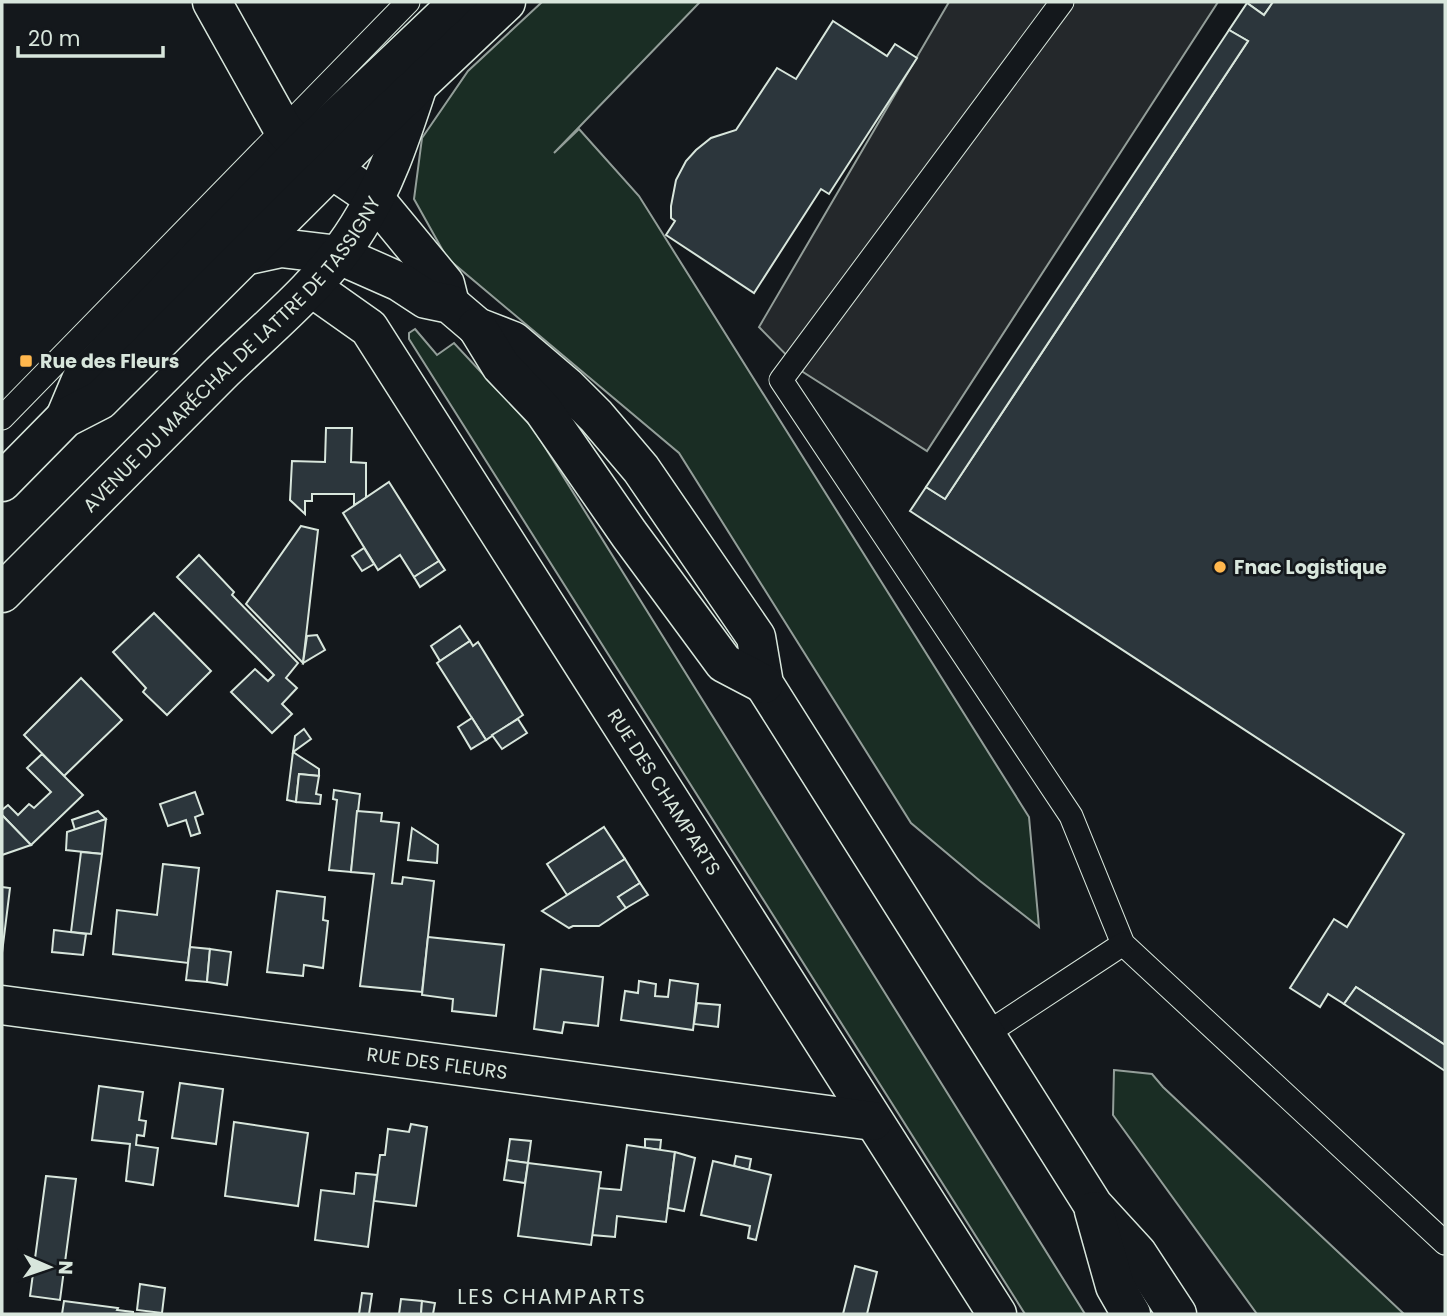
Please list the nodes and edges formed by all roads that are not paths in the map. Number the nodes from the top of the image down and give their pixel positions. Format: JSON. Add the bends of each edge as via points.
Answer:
{"nodes":[{"id":1,"x":212,"y":2,"type":"edge"},
{"id":2,"x":408,"y":2,"type":"edge"},
{"id":3,"x":459,"y":2,"type":"edge"},
{"id":4,"x":506,"y":2,"type":"edge"},
{"id":5,"x":1062,"y":2,"type":"edge"},
{"id":6,"x":418,"y":85,"type":"junction"},
{"id":7,"x":306,"y":150,"type":"junction"},
{"id":8,"x":374,"y":198,"type":"junction"},
{"id":9,"x":339,"y":255,"type":"junction"},
{"id":10,"x":244,"y":256,"type":"junction"},
{"id":11,"x":312,"y":287,"type":"junction"},
{"id":12,"x":463,"y":315,"type":"junction"},
{"id":13,"x":2,"y":418,"type":"edge"},
{"id":14,"x":65,"y":418,"type":"junction"},
{"id":15,"x":2,"y":482,"type":"edge"},
{"id":16,"x":2,"y":593,"type":"edge"},
{"id":17,"x":1123,"y":944,"type":"junction"},
{"id":18,"x":2,"y":1005,"type":"edge"},
{"id":19,"x":986,"y":1034,"type":"junction"},
{"id":20,"x":873,"y":1121,"type":"junction"},
{"id":21,"x":1093,"y":1205,"type":"junction"},
{"id":22,"x":1445,"y":1243,"type":"edge"},
{"id":23,"x":997,"y":1314,"type":"edge"},
{"id":24,"x":1131,"y":1314,"type":"edge"},
{"id":25,"x":1177,"y":1314,"type":"edge"}],
"edges":[{"from":1,"to":7,"type":"street"},
{"from":2,"to":7,"type":"lane"},
{"from":3,"to":7,"type":"street","name":"AVENUE DU MARÉCHAL DE LATTRE DE TASSIGNY"},
{"from":4,"to":6,"type":"street","name":"AVENUE DU MARÉCHAL DE LATTRE DE TASSIGNY"},
{"from":5,"to":17,"type":"lane","via":[[781,380],[1071,816]]},
{"from":6,"to":7,"type":"street","name":"AVENUE DU MARÉCHAL DE LATTRE DE TASSIGNY"},
{"from":6,"to":8,"type":"street","name":"AVENUE DU MARÉCHAL DE LATTRE DE TASSIGNY"},
{"from":7,"to":8,"type":"street"},
{"from":7,"to":10,"type":"street","name":"AVENUE DU MARÉCHAL DE LATTRE DE TASSIGNY"},
{"from":7,"to":13,"type":"lane"},
{"from":7,"to":14,"type":"street","name":"AVENUE DU MARÉCHAL DE LATTRE DE TASSIGNY","via":[[81,380]]},
{"from":8,"to":9,"type":"street","name":"AVENUE DU MARÉCHAL DE LATTRE DE TASSIGNY"},
{"from":8,"to":12,"type":"street","via":[[445,284]]},
{"from":9,"to":10,"type":"street","via":[[281,248]]},
{"from":9,"to":11,"type":"street","name":"AVENUE DU MARÉCHAL DE LATTRE DE TASSIGNY"},
{"from":9,"to":12,"type":"street"},
{"from":10,"to":14,"type":"street","name":"AVENUE DU MARÉCHAL DE LATTRE DE TASSIGNY","via":[[100,400]]},
{"from":11,"to":16,"type":"street","name":"AVENUE DU MARÉCHAL DE LATTRE DE TASSIGNY"},
{"from":11,"to":20,"type":"street","name":"RUE DES CHAMPARTS","via":[[369,328]]},
{"from":12,"to":19,"type":"street","via":[[513,341],[558,379],[641,469],[756,637],[764,684]]},
{"from":14,"to":15,"type":"street","name":"AVENUE DU MARÉCHAL DE LATTRE DE TASSIGNY"},
{"from":17,"to":19,"type":"lane"},
{"from":17,"to":22,"type":"lane"},
{"from":18,"to":20,"type":"street","name":"RUE DES FLEURS"},
{"from":19,"to":21,"type":"street"},
{"from":20,"to":23,"type":"street","name":"RUE DES CHAMPARTS"},
{"from":21,"to":24,"type":"street","via":[[1115,1286]]},
{"from":21,"to":25,"type":"street","via":[[1137,1252]]}]}
